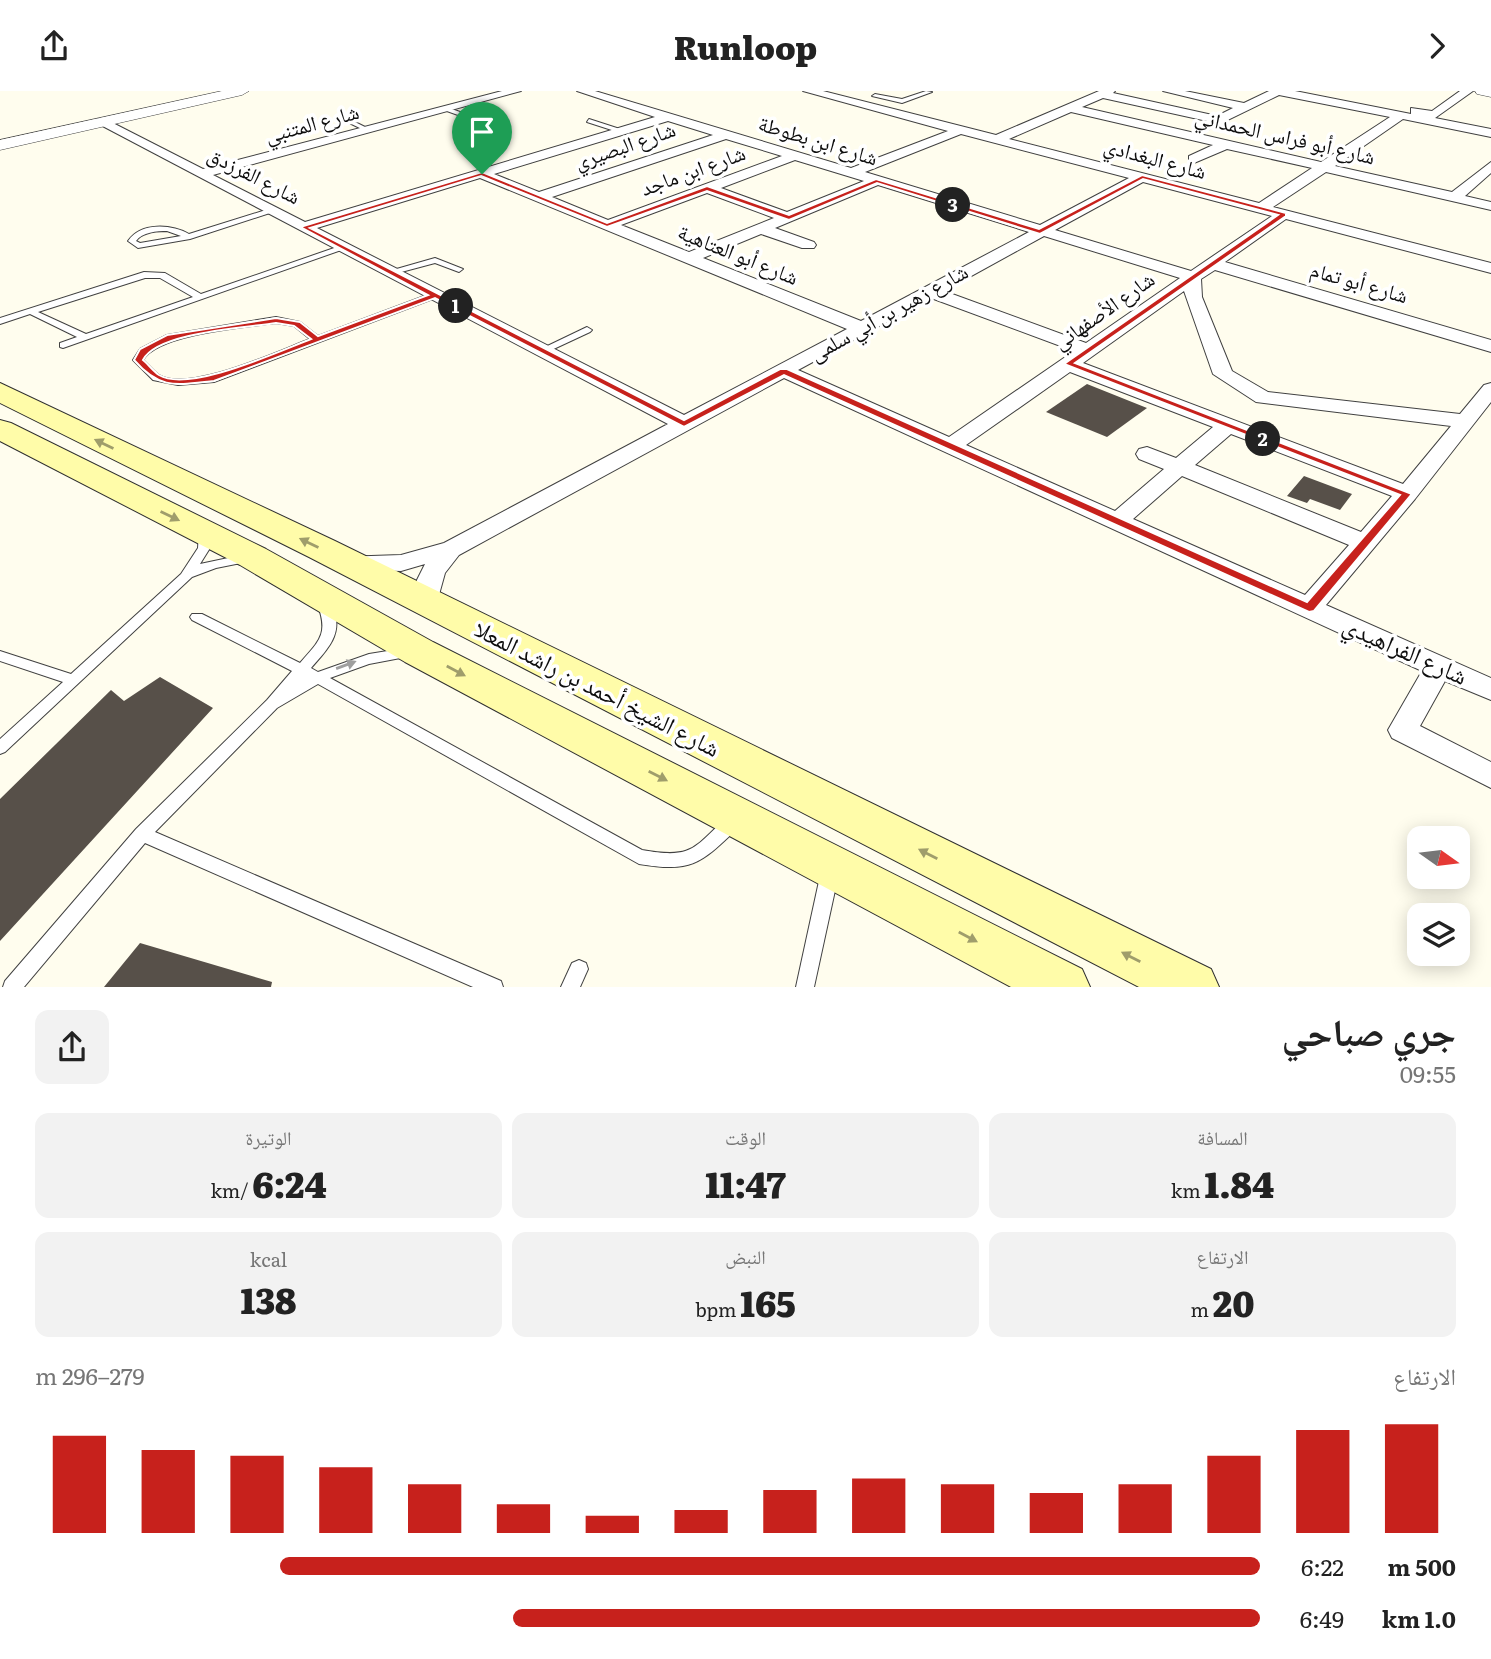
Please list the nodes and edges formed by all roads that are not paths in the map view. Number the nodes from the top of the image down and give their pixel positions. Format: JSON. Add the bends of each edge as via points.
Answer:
{"nodes":[{"id":1,"x":242,"y":91,"type":"edge"},
{"id":2,"x":483,"y":91,"type":"edge"},
{"id":3,"x":515,"y":91,"type":"edge"},
{"id":4,"x":583,"y":91,"type":"edge"},
{"id":5,"x":809,"y":91,"type":"edge"},
{"id":6,"x":889,"y":91,"type":"edge"},
{"id":7,"x":1169,"y":91,"type":"edge"},
{"id":8,"x":1278,"y":91,"type":"edge"},
{"id":9,"x":1343,"y":91,"type":"edge"},
{"id":10,"x":1467,"y":91,"type":"edge"},
{"id":11,"x":1482,"y":91,"type":"edge"},
{"id":12,"x":929,"y":92,"type":"edge"},
{"id":13,"x":1105,"y":92,"type":"edge"},
{"id":14,"x":1491,"y":93,"type":"edge"},
{"id":15,"x":497,"y":96,"type":"junction"},
{"id":16,"x":875,"y":96,"type":"junction"},
{"id":17,"x":1324,"y":100,"type":"junction"},
{"id":18,"x":855,"y":103,"type":"junction"},
{"id":19,"x":1244,"y":107,"type":"junction"},
{"id":20,"x":1069,"y":108,"type":"junction"},
{"id":21,"x":446,"y":109,"type":"junction"},
{"id":22,"x":1401,"y":112,"type":"junction"},
{"id":23,"x":341,"y":117,"type":"dead end"},
{"id":24,"x":668,"y":117,"type":"junction"},
{"id":25,"x":472,"y":118,"type":"dead end"},
{"id":26,"x":1218,"y":120,"type":"junction"},
{"id":27,"x":589,"y":121,"type":"dead end"},
{"id":28,"x":101,"y":122,"type":"junction"},
{"id":29,"x":368,"y":130,"type":"junction"},
{"id":30,"x":961,"y":130,"type":"junction"},
{"id":31,"x":621,"y":131,"type":"junction"},
{"id":32,"x":1491,"y":133,"type":"edge"},
{"id":33,"x":725,"y":135,"type":"junction"},
{"id":34,"x":1189,"y":136,"type":"junction"},
{"id":35,"x":996,"y":140,"type":"junction"},
{"id":36,"x":1226,"y":144,"type":"junction"},
{"id":37,"x":0,"y":145,"type":"edge"},
{"id":38,"x":794,"y":156,"type":"junction"},
{"id":39,"x":1194,"y":159,"type":"dead end"},
{"id":40,"x":1491,"y":166,"type":"edge"},
{"id":41,"x":1325,"y":167,"type":"junction"},
{"id":42,"x":851,"y":173,"type":"junction"},
{"id":43,"x":200,"y":174,"type":"junction"},
{"id":44,"x":482,"y":174,"type":"junction"},
{"id":45,"x":1142,"y":177,"type":"junction"},
{"id":46,"x":876,"y":181,"type":"junction"},
{"id":47,"x":707,"y":188,"type":"junction"},
{"id":48,"x":539,"y":197,"type":"junction"},
{"id":49,"x":1455,"y":198,"type":"junction"},
{"id":50,"x":1491,"y":206,"type":"edge"},
{"id":51,"x":1262,"y":208,"type":"junction"},
{"id":52,"x":272,"y":211,"type":"junction"},
{"id":53,"x":1284,"y":214,"type":"junction"},
{"id":54,"x":789,"y":218,"type":"junction"},
{"id":55,"x":607,"y":225,"type":"junction"},
{"id":56,"x":304,"y":227,"type":"junction"},
{"id":57,"x":762,"y":229,"type":"junction"},
{"id":58,"x":1040,"y":231,"type":"junction"},
{"id":59,"x":186,"y":236,"type":"junction"},
{"id":60,"x":808,"y":246,"type":"dead end"},
{"id":61,"x":343,"y":248,"type":"junction"},
{"id":62,"x":689,"y":258,"type":"junction"},
{"id":63,"x":1213,"y":264,"type":"junction"},
{"id":64,"x":1491,"y":268,"type":"edge"},
{"id":65,"x":458,"y":269,"type":"dead end"},
{"id":66,"x":390,"y":272,"type":"junction"},
{"id":67,"x":1193,"y":277,"type":"junction"},
{"id":68,"x":928,"y":291,"type":"junction"},
{"id":69,"x":435,"y":295,"type":"junction"},
{"id":70,"x":200,"y":297,"type":"junction"},
{"id":71,"x":30,"y":311,"type":"junction"},
{"id":72,"x":0,"y":321,"type":"edge"},
{"id":73,"x":861,"y":328,"type":"junction"},
{"id":74,"x":587,"y":330,"type":"dead end"},
{"id":75,"x":85,"y":337,"type":"junction"},
{"id":76,"x":317,"y":339,"type":"junction"},
{"id":77,"x":63,"y":345,"type":"dead end"},
{"id":78,"x":1491,"y":346,"type":"edge"},
{"id":79,"x":1089,"y":350,"type":"junction"},
{"id":80,"x":542,"y":351,"type":"junction"},
{"id":81,"x":1068,"y":364,"type":"junction"},
{"id":82,"x":784,"y":371,"type":"junction"},
{"id":83,"x":1491,"y":389,"type":"edge"},
{"id":84,"x":0,"y":392,"type":"edge"},
{"id":85,"x":1465,"y":421,"type":"junction"},
{"id":86,"x":684,"y":424,"type":"junction"},
{"id":87,"x":1228,"y":425,"type":"junction"},
{"id":88,"x":0,"y":429,"type":"edge"},
{"id":89,"x":950,"y":446,"type":"junction"},
{"id":90,"x":1147,"y":454,"type":"dead end"},
{"id":91,"x":1180,"y":467,"type":"junction"},
{"id":92,"x":1407,"y":494,"type":"junction"},
{"id":93,"x":1117,"y":521,"type":"junction"},
{"id":94,"x":205,"y":533,"type":"junction"},
{"id":95,"x":1366,"y":543,"type":"junction"},
{"id":96,"x":452,"y":549,"type":"junction"},
{"id":97,"x":253,"y":557,"type":"junction"},
{"id":98,"x":349,"y":563,"type":"junction"},
{"id":99,"x":187,"y":575,"type":"junction"},
{"id":100,"x":321,"y":596,"type":"junction"},
{"id":101,"x":426,"y":603,"type":"junction"},
{"id":102,"x":1309,"y":608,"type":"junction"},
{"id":103,"x":197,"y":617,"type":"dead end"},
{"id":104,"x":419,"y":652,"type":"junction"},
{"id":105,"x":0,"y":656,"type":"edge"},
{"id":106,"x":1439,"y":666,"type":"junction"},
{"id":107,"x":310,"y":674,"type":"junction"},
{"id":108,"x":75,"y":680,"type":"junction"},
{"id":109,"x":1491,"y":690,"type":"edge"},
{"id":110,"x":0,"y":748,"type":"edge"},
{"id":111,"x":1491,"y":775,"type":"edge"},
{"id":112,"x":738,"y":817,"type":"junction"},
{"id":113,"x":142,"y":834,"type":"junction"},
{"id":114,"x":832,"y":865,"type":"junction"},
{"id":115,"x":579,"y":969,"type":"dead end"},
{"id":116,"x":12,"y":987,"type":"edge"},
{"id":117,"x":494,"y":987,"type":"edge"},
{"id":118,"x":570,"y":987,"type":"edge"},
{"id":119,"x":805,"y":987,"type":"edge"},
{"id":120,"x":1063,"y":987,"type":"edge"},
{"id":121,"x":1192,"y":987,"type":"edge"}],
"edges":[{"from":1,"to":28,"type":"street"},
{"from":2,"to":15,"type":"street"},
{"from":3,"to":15,"type":"street","name":"شارع المتنبي"},
{"from":4,"to":24,"type":"street","name":"شارع ابن بطوطة"},
{"from":5,"to":18,"type":"street","name":"شارع البغدادي"},
{"from":6,"to":16,"type":"street"},
{"from":7,"to":19,"type":"street"},
{"from":8,"to":17,"type":"street"},
{"from":8,"to":19,"type":"street"},
{"from":9,"to":17,"type":"street","via":[[1352,93]]},
{"from":10,"to":22,"type":"street","via":[[1434,115]]},
{"from":11,"to":14,"type":"street"},
{"from":12,"to":16,"type":"lane","via":[[902,101]]},
{"from":13,"to":20,"type":"street"},
{"from":13,"to":26,"type":"street"},
{"from":15,"to":21,"type":"street","name":"شارع المتنبي"},
{"from":16,"to":18,"type":"street"},
{"from":17,"to":22,"type":"street"},
{"from":18,"to":30,"type":"street","name":"شارع البغدادي"},
{"from":19,"to":26,"type":"street"},
{"from":20,"to":34,"type":"street","name":"شارع أبو فراس الحمداني"},
{"from":20,"to":35,"type":"street"},
{"from":21,"to":25,"type":"lane"},
{"from":21,"to":29,"type":"street","name":"شارع المتنبي"},
{"from":22,"to":32,"type":"street"},
{"from":22,"to":41,"type":"street"},
{"from":23,"to":29,"type":"lane"},
{"from":24,"to":31,"type":"street"},
{"from":24,"to":33,"type":"street","name":"شارع ابن بطوطة"},
{"from":26,"to":34,"type":"street"},
{"from":27,"to":31,"type":"lane"},
{"from":28,"to":37,"type":"street"},
{"from":28,"to":43,"type":"street","name":"شارع الفرزدق"},
{"from":29,"to":43,"type":"street","name":"شارع المتنبي"},
{"from":30,"to":35,"type":"street","name":"شارع البغدادي"},
{"from":30,"to":42,"type":"street"},
{"from":31,"to":44,"type":"street"},
{"from":33,"to":38,"type":"street","name":"شارع ابن بطوطة"},
{"from":33,"to":48,"type":"street","name":"شارع البصيري"},
{"from":34,"to":36,"type":"street","name":"شارع أبو فراس الحمداني"},
{"from":35,"to":45,"type":"street","name":"شارع البغدادي"},
{"from":36,"to":39,"type":"street"},
{"from":36,"to":41,"type":"street","name":"شارع أبو فراس الحمداني"},
{"from":38,"to":42,"type":"street","name":"شارع ابن بطوطة"},
{"from":38,"to":47,"type":"street","name":"شارع ابن ماجد"},
{"from":40,"to":49,"type":"street"},
{"from":41,"to":49,"type":"street","name":"شارع أبو فراس الحمداني"},
{"from":41,"to":51,"type":"street"},
{"from":42,"to":46,"type":"street","name":"شارع ابن بطوطة"},
{"from":43,"to":52,"type":"street","name":"شارع الفرزدق"},
{"from":44,"to":48,"type":"street","name":"شارع أبو العتاهية"},
{"from":44,"to":56,"type":"street"},
{"from":45,"to":51,"type":"street","name":"شارع البغدادي"},
{"from":45,"to":58,"type":"street","name":"شارع زهير بن أبي سلمى"},
{"from":46,"to":54,"type":"street"},
{"from":46,"to":58,"type":"street","name":"شارع ابن بطوطة"},
{"from":47,"to":54,"type":"street"},
{"from":47,"to":55,"type":"street","name":"شارع ابن ماجد"},
{"from":48,"to":55,"type":"street","name":"شارع أبو العتاهية"},
{"from":49,"to":50,"type":"street","name":"شارع أبو فراس الحمداني"},
{"from":51,"to":53,"type":"street","name":"شارع البغدادي"},
{"from":52,"to":56,"type":"street","name":"شارع الفرزدق"},
{"from":52,"to":59,"type":"lane"},
{"from":53,"to":63,"type":"street","name":"شارع الأصفهاني"},
{"from":53,"to":64,"type":"street","name":"شارع البغدادي"},
{"from":54,"to":57,"type":"street"},
{"from":55,"to":62,"type":"street","name":"شارع أبو العتاهية"},
{"from":56,"to":61,"type":"street","name":"شارع الفرزدق"},
{"from":57,"to":60,"type":"street"},
{"from":57,"to":62,"type":"street"},
{"from":58,"to":67,"type":"street","name":"شارع ابن بطوطة"},
{"from":58,"to":68,"type":"street","name":"شارع زهير بن أبي سلمى"},
{"from":59,"to":59,"type":"lane","via":[[148,246],[132,241],[136,235],[164,227]]},
{"from":61,"to":66,"type":"street","name":"شارع الفرزدق"},
{"from":61,"to":70,"type":"lane"},
{"from":62,"to":73,"type":"street","name":"شارع أبو العتاهية"},
{"from":63,"to":67,"type":"street","name":"شارع الأصفهاني"},
{"from":63,"to":78,"type":"street","name":"شارع أبو تمام"},
{"from":65,"to":66,"type":"lane","via":[[435,260]]},
{"from":66,"to":69,"type":"street","name":"شارع الفرزدق"},
{"from":67,"to":79,"type":"street","name":"شارع الأصفهاني"},
{"from":67,"to":85,"type":"street","via":[[1193,297],[1223,374],[1263,398]]},
{"from":68,"to":73,"type":"street","name":"شارع زهير بن أبي سلمى"},
{"from":68,"to":79,"type":"street"},
{"from":69,"to":76,"type":"lane"},
{"from":69,"to":80,"type":"street","name":"شارع الفرزدق"},
{"from":70,"to":71,"type":"lane","via":[[162,275],[144,275]]},
{"from":70,"to":75,"type":"lane"},
{"from":71,"to":72,"type":"lane"},
{"from":71,"to":75,"type":"lane"},
{"from":73,"to":82,"type":"street","name":"شارع زهير بن أبي سلمى"},
{"from":74,"to":80,"type":"lane"},
{"from":75,"to":77,"type":"lane"},
{"from":76,"to":76,"type":"lane","via":[[198,381],[157,378],[138,360],[143,351],[170,337],[276,320],[297,324]]},
{"from":79,"to":81,"type":"street","name":"شارع الأصفهاني"},
{"from":80,"to":86,"type":"street","name":"شارع الفرزدق"},
{"from":81,"to":87,"type":"street"},
{"from":81,"to":89,"type":"street","name":"شارع الأصفهاني"},
{"from":82,"to":86,"type":"street","name":"شارع زهير بن أبي سلمى"},
{"from":82,"to":89,"type":"street","name":"شارع الفراهيدي"},
{"from":83,"to":85,"type":"street"},
{"from":98,"to":84,"type":"main road","name":"شارع الشيخ أحمد بن راشد المعلا","one_way":true},
{"from":85,"to":92,"type":"street"},
{"from":86,"to":96,"type":"street","name":"شارع زهير بن أبي سلمى"},
{"from":87,"to":91,"type":"street"},
{"from":87,"to":92,"type":"street"},
{"from":88,"to":94,"type":"main road","name":"شارع الشيخ أحمد بن راشد المعلا","one_way":true},
{"from":89,"to":93,"type":"street","name":"شارع الفراهيدي"},
{"from":90,"to":91,"type":"street"},
{"from":91,"to":93,"type":"street"},
{"from":91,"to":95,"type":"street"},
{"from":92,"to":95,"type":"street"},
{"from":93,"to":102,"type":"street","name":"شارع الفراهيدي"},
{"from":94,"to":97,"type":"main road","name":"شارع الشيخ أحمد بن راشد المعلا"},
{"from":94,"to":99,"type":"lane","via":[[204,548]]},
{"from":95,"to":102,"type":"street"},
{"from":96,"to":98,"type":"street","name":"شارع زهير بن أبي سلمى","via":[[401,563]]},
{"from":96,"to":101,"type":"street","name":"شارع زهير بن أبي سلمى","via":[[434,569]]},
{"from":97,"to":99,"type":"lane","via":[[213,564]]},
{"from":97,"to":100,"type":"main road","name":"شارع الشيخ أحمد بن راشد المعلا"},
{"from":98,"to":101,"type":"main road","name":"شارع الشيخ أحمد بن راشد المعلا"},
{"from":99,"to":108,"type":"lane"},
{"from":100,"to":104,"type":"main road","name":"شارع الشيخ أحمد بن راشد المعلا"},
{"from":100,"to":107,"type":"lane","via":[[331,622]]},
{"from":121,"to":101,"type":"main road","name":"شارع الشيخ أحمد بن راشد المعلا","one_way":true},
{"from":102,"to":106,"type":"street","name":"شارع الفراهيدي"},
{"from":103,"to":107,"type":"lane"},
{"from":107,"to":104,"type":"lane","one_way":true},
{"from":104,"to":112,"type":"main road","name":"شارع الشيخ أحمد بن راشد المعلا","one_way":true},
{"from":105,"to":108,"type":"lane"},
{"from":106,"to":109,"type":"street","name":"شارع الفراهيدي"},
{"from":106,"to":111,"type":"street","via":[[1403,730]]},
{"from":107,"to":112,"type":"lane","via":[[639,857],[667,863],[692,860]]},
{"from":107,"to":113,"type":"lane","via":[[272,704]]},
{"from":108,"to":110,"type":"lane"},
{"from":112,"to":114,"type":"main road","name":"شارع الشيخ أحمد بن راشد المعلا"},
{"from":113,"to":116,"type":"lane"},
{"from":113,"to":117,"type":"lane"},
{"from":114,"to":119,"type":"lane"},
{"from":114,"to":120,"type":"main road","name":"شارع الشيخ أحمد بن راشد المعلا","one_way":true},
{"from":115,"to":118,"type":"lane"}]}
